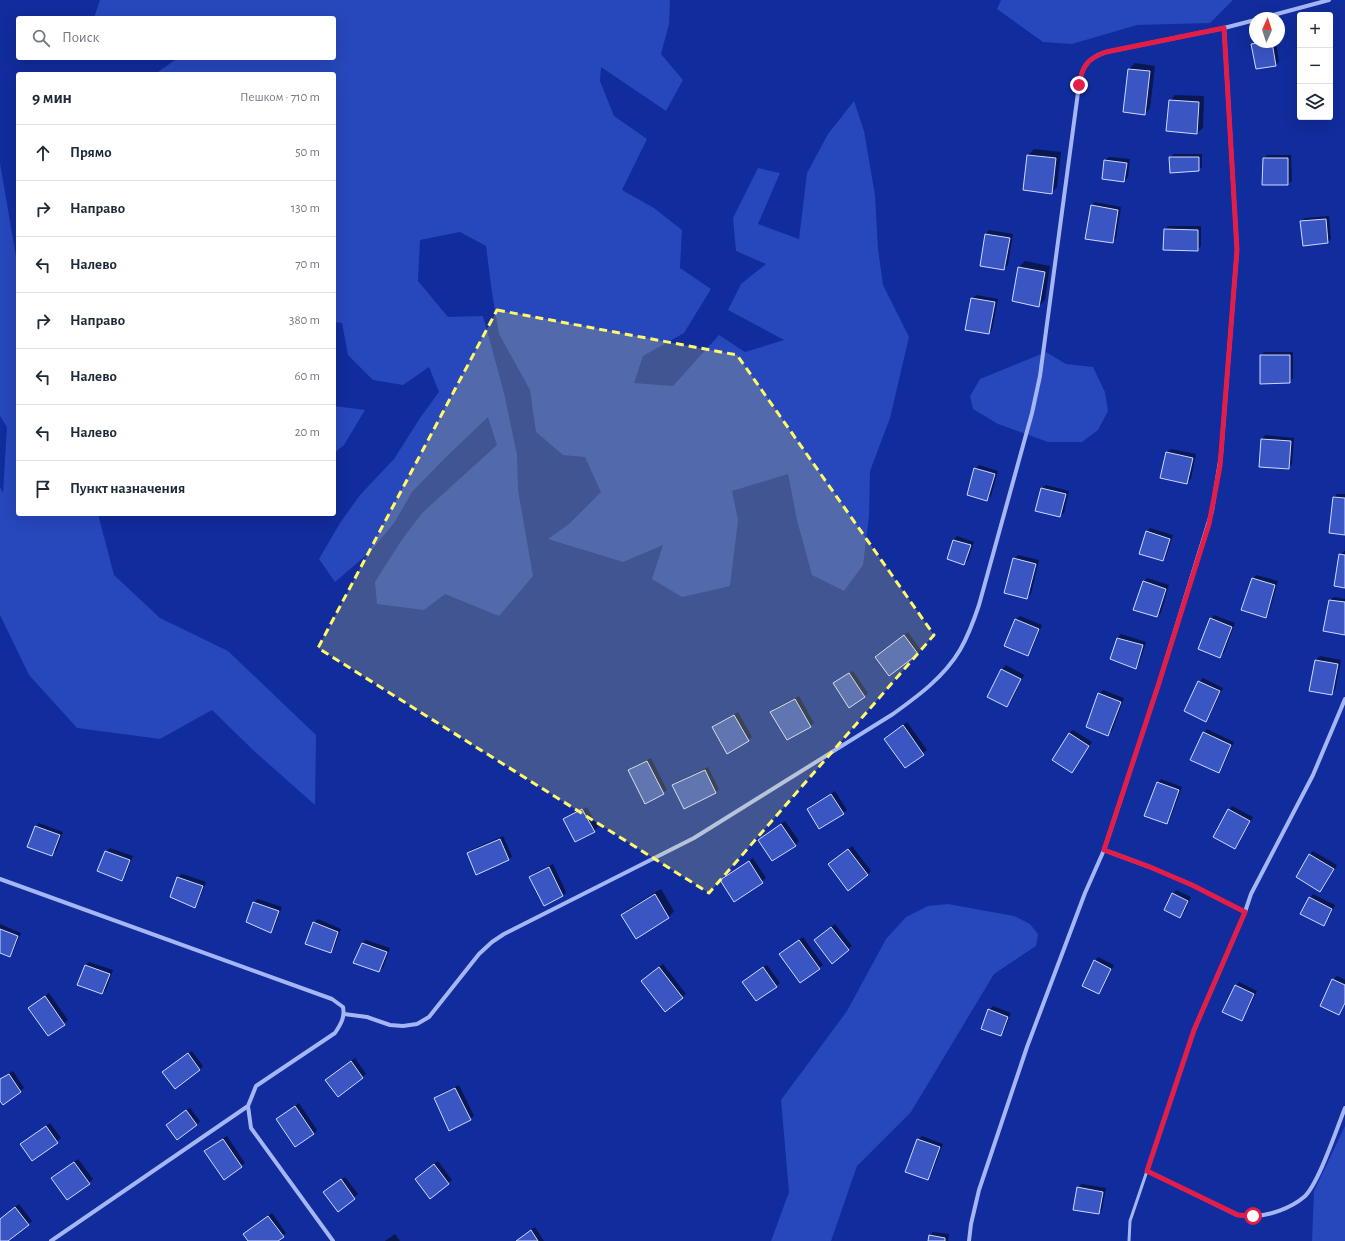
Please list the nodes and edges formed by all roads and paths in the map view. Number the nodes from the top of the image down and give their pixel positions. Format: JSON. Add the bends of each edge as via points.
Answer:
{"nodes":[{"id":1,"x":1329,"y":0,"type":"edge"},
{"id":2,"x":1284,"y":12,"type":"edge"},
{"id":3,"x":1249,"y":22,"type":"edge"},
{"id":4,"x":1224,"y":28,"type":"junction"},
{"id":5,"x":1345,"y":699,"type":"edge"},
{"id":6,"x":1104,"y":850,"type":"junction"},
{"id":7,"x":0,"y":879,"type":"edge"},
{"id":8,"x":1245,"y":912,"type":"junction"},
{"id":9,"x":344,"y":1014,"type":"junction"},
{"id":10,"x":248,"y":1106,"type":"junction"},
{"id":11,"x":1345,"y":1108,"type":"edge"},
{"id":12,"x":1147,"y":1171,"type":"junction"},
{"id":13,"x":51,"y":1241,"type":"edge"},
{"id":14,"x":333,"y":1241,"type":"edge"},
{"id":15,"x":968,"y":1241,"type":"edge"},
{"id":16,"x":1129,"y":1241,"type":"edge"}],
"edges":[{"from":1,"to":2,"type":"street"},
{"from":3,"to":4,"type":"street"},
{"from":4,"to":6,"type":"street","via":[[1237,250],[1220,466],[1209,524]]},
{"from":4,"to":9,"type":"street","via":[[1106,52],[1092,58],[1083,68],[1080,75],[1040,376],[1032,412],[980,605],[960,650],[949,665],[920,694],[893,714],[694,838],[492,942],[429,1017],[417,1024],[390,1025],[367,1017]]},
{"from":5,"to":8,"type":"street","via":[[1313,775],[1251,894]]},
{"from":6,"to":8,"type":"street","via":[[1192,885]]},
{"from":6,"to":15,"type":"street","via":[[1085,893],[1027,1047],[979,1190]]},
{"from":7,"to":9,"type":"street","via":[[332,999],[343,1007]]},
{"from":8,"to":12,"type":"street","via":[[1194,1030]]},
{"from":9,"to":10,"type":"street","via":[[335,1033],[256,1086]]},
{"from":10,"to":13,"type":"street"},
{"from":10,"to":14,"type":"street","via":[[251,1128]]},
{"from":11,"to":12,"type":"street","via":[[1316,1181],[1305,1196],[1270,1213],[1238,1215]]},
{"from":12,"to":16,"type":"lane","via":[[1130,1221]]}]}
